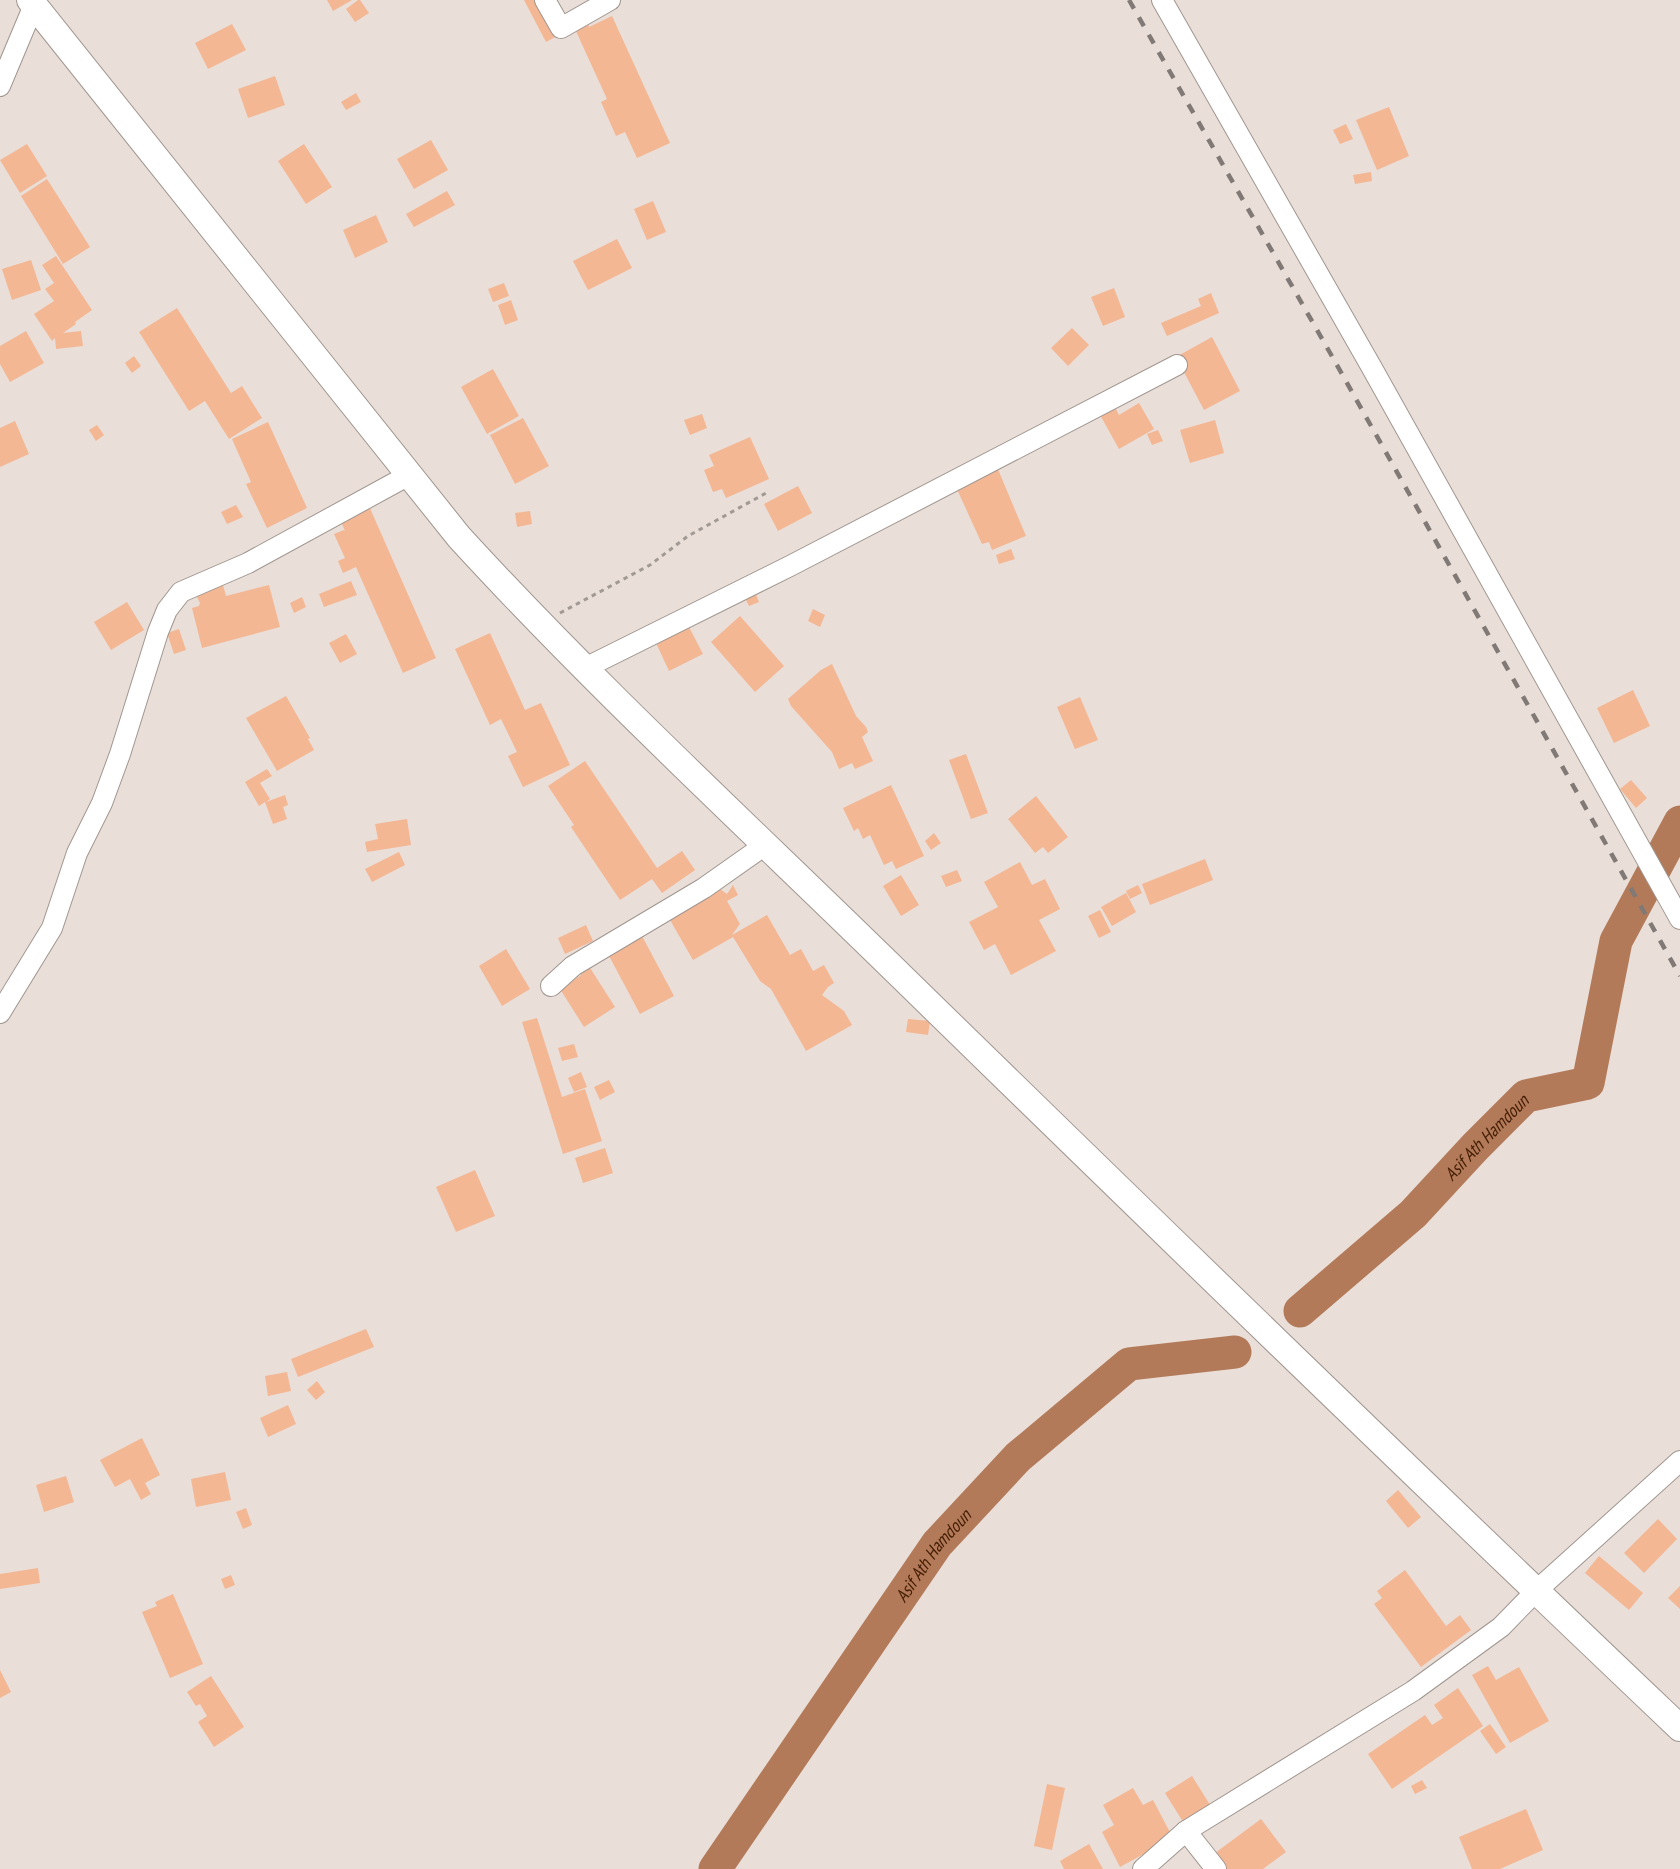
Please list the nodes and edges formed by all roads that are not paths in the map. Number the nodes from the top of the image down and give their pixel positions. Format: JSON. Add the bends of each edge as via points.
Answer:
{"nodes":[{"id":1,"x":545,"y":0,"type":"edge"},
{"id":2,"x":610,"y":0,"type":"edge"},
{"id":3,"x":1162,"y":0,"type":"edge"},
{"id":4,"x":32,"y":3,"type":"edge"},
{"id":5,"x":0,"y":86,"type":"edge"},
{"id":6,"x":1177,"y":365,"type":"dead end"},
{"id":7,"x":409,"y":475,"type":"junction"},
{"id":8,"x":585,"y":668,"type":"junction"},
{"id":9,"x":765,"y":845,"type":"junction"},
{"id":10,"x":1680,"y":919,"type":"edge"},
{"id":11,"x":551,"y":986,"type":"dead end"},
{"id":12,"x":0,"y":1013,"type":"edge"},
{"id":13,"x":1680,"y":1461,"type":"edge"},
{"id":14,"x":1536,"y":1591,"type":"junction"},
{"id":15,"x":1680,"y":1728,"type":"edge"},
{"id":16,"x":1186,"y":1830,"type":"junction"},
{"id":17,"x":1143,"y":1869,"type":"edge"},
{"id":18,"x":1216,"y":1869,"type":"edge"}],
"edges":[{"from":1,"to":2,"type":"street","via":[[561,28]]},
{"from":3,"to":10,"type":"street"},
{"from":4,"to":5,"type":"street"},
{"from":4,"to":7,"type":"main road"},
{"from":6,"to":8,"type":"street"},
{"from":7,"to":8,"type":"main road","via":[[459,537]]},
{"from":7,"to":12,"type":"street","via":[[248,562],[182,592],[167,610],[120,754],[77,854],[52,928]]},
{"from":8,"to":9,"type":"main road"},
{"from":9,"to":11,"type":"street","via":[[704,888],[573,966]]},
{"from":9,"to":14,"type":"main road"},
{"from":13,"to":14,"type":"street"},
{"from":14,"to":15,"type":"main road"},
{"from":14,"to":16,"type":"street","via":[[1501,1627],[1413,1691]]},
{"from":16,"to":17,"type":"street"},
{"from":16,"to":18,"type":"street"}]}
